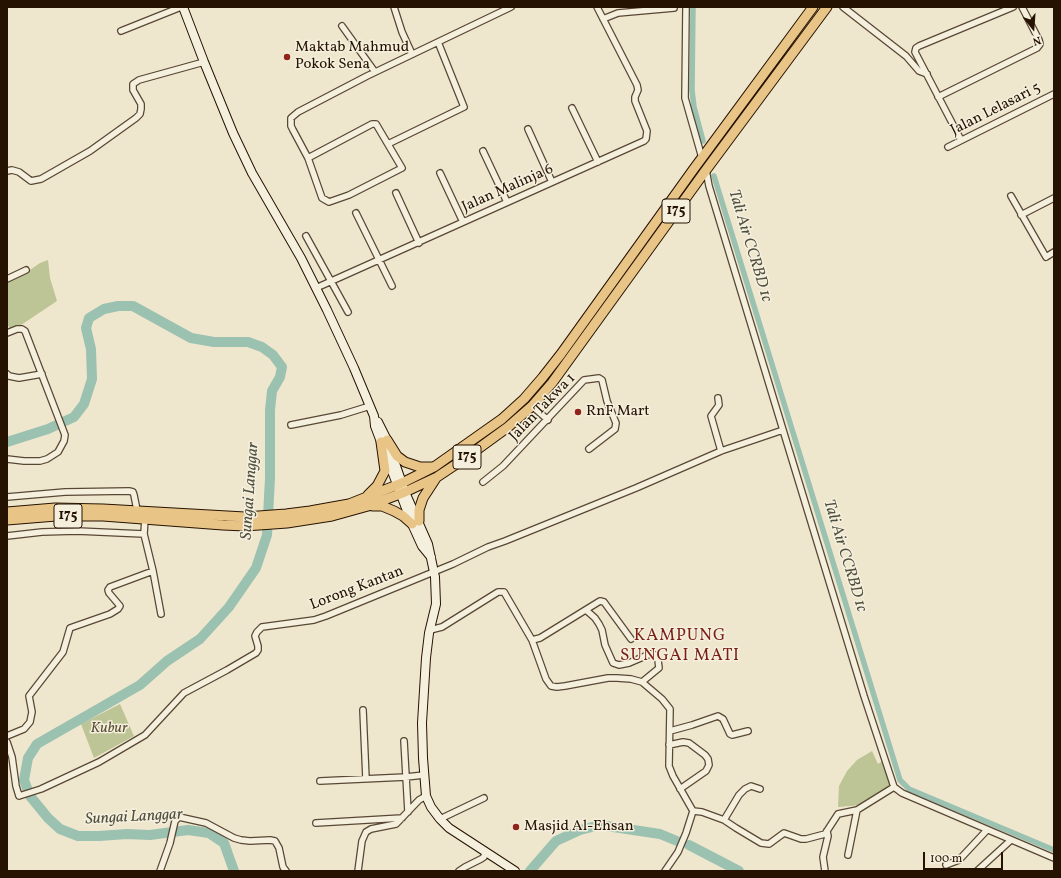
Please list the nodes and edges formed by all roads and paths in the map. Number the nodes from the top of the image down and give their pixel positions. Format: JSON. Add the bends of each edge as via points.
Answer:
{"nodes":[{"id":1,"x":182,"y":7,"type":"edge"},
{"id":2,"x":394,"y":7,"type":"edge"},
{"id":3,"x":511,"y":7,"type":"edge"},
{"id":4,"x":597,"y":7,"type":"edge"},
{"id":5,"x":686,"y":7,"type":"edge"},
{"id":6,"x":813,"y":7,"type":"edge"},
{"id":7,"x":827,"y":7,"type":"edge"},
{"id":8,"x":843,"y":7,"type":"edge"},
{"id":9,"x":1013,"y":7,"type":"edge"},
{"id":10,"x":1022,"y":7,"type":"edge"},
{"id":11,"x":674,"y":8,"type":"edge"},
{"id":12,"x":501,"y":9,"type":"edge"},
{"id":13,"x":603,"y":19,"type":"junction"},
{"id":14,"x":342,"y":26,"type":"dead end"},
{"id":15,"x":121,"y":31,"type":"dead end"},
{"id":16,"x":438,"y":42,"type":"junction"},
{"id":17,"x":412,"y":54,"type":"junction"},
{"id":18,"x":204,"y":62,"type":"junction"},
{"id":19,"x":374,"y":72,"type":"junction"},
{"id":20,"x":928,"y":74,"type":"junction"},
{"id":21,"x":1054,"y":94,"type":"edge"},
{"id":22,"x":938,"y":97,"type":"junction"},
{"id":23,"x":572,"y":108,"type":"dead end"},
{"id":24,"x":528,"y":130,"type":"dead end"},
{"id":25,"x":961,"y":140,"type":"junction"},
{"id":26,"x":388,"y":144,"type":"junction"},
{"id":27,"x":948,"y":147,"type":"dead end"},
{"id":28,"x":483,"y":151,"type":"dead end"},
{"id":29,"x":308,"y":158,"type":"junction"},
{"id":30,"x":702,"y":158,"type":"junction"},
{"id":31,"x":598,"y":162,"type":"junction"},
{"id":32,"x":706,"y":170,"type":"junction"},
{"id":33,"x":7,"y":171,"type":"edge"},
{"id":34,"x":440,"y":173,"type":"dead end"},
{"id":35,"x":552,"y":182,"type":"junction"},
{"id":36,"x":396,"y":193,"type":"dead end"},
{"id":37,"x":1011,"y":196,"type":"dead end"},
{"id":38,"x":1054,"y":198,"type":"edge"},
{"id":39,"x":507,"y":202,"type":"junction"},
{"id":40,"x":356,"y":213,"type":"dead end"},
{"id":41,"x":1021,"y":215,"type":"junction"},
{"id":42,"x":463,"y":222,"type":"junction"},
{"id":43,"x":306,"y":236,"type":"dead end"},
{"id":44,"x":419,"y":242,"type":"junction"},
{"id":45,"x":1054,"y":252,"type":"edge"},
{"id":46,"x":378,"y":261,"type":"junction"},
{"id":47,"x":26,"y":270,"type":"dead end"},
{"id":48,"x":7,"y":279,"type":"edge"},
{"id":49,"x":331,"y":281,"type":"junction"},
{"id":50,"x":392,"y":286,"type":"dead end"},
{"id":51,"x":316,"y":288,"type":"junction"},
{"id":52,"x":348,"y":312,"type":"dead end"},
{"id":53,"x":7,"y":333,"type":"edge"},
{"id":54,"x":7,"y":374,"type":"edge"},
{"id":55,"x":42,"y":374,"type":"junction"},
{"id":56,"x":718,"y":398,"type":"dead end"},
{"id":57,"x":370,"y":406,"type":"junction"},
{"id":58,"x":532,"y":406,"type":"junction"},
{"id":59,"x":548,"y":420,"type":"junction"},
{"id":60,"x":291,"y":425,"type":"dead end"},
{"id":61,"x":783,"y":430,"type":"junction"},
{"id":62,"x":384,"y":441,"type":"junction"},
{"id":63,"x":589,"y":448,"type":"dead end"},
{"id":64,"x":721,"y":451,"type":"junction"},
{"id":65,"x":7,"y":459,"type":"edge"},
{"id":66,"x":434,"y":467,"type":"junction"},
{"id":67,"x":437,"y":477,"type":"junction"},
{"id":68,"x":483,"y":482,"type":"dead end"},
{"id":69,"x":401,"y":489,"type":"junction"},
{"id":70,"x":7,"y":497,"type":"edge"},
{"id":71,"x":366,"y":502,"type":"junction"},
{"id":72,"x":137,"y":510,"type":"junction"},
{"id":73,"x":7,"y":512,"type":"edge"},
{"id":74,"x":145,"y":518,"type":"junction"},
{"id":75,"x":7,"y":520,"type":"edge"},
{"id":76,"x":258,"y":521,"type":"junction"},
{"id":77,"x":415,"y":522,"type":"junction"},
{"id":78,"x":144,"y":534,"type":"junction"},
{"id":79,"x":7,"y":536,"type":"edge"},
{"id":80,"x":153,"y":571,"type":"junction"},
{"id":81,"x":434,"y":572,"type":"junction"},
{"id":82,"x":586,"y":610,"type":"junction"},
{"id":83,"x":161,"y":614,"type":"dead end"},
{"id":84,"x":430,"y":630,"type":"junction"},
{"id":85,"x":631,"y":639,"type":"dead end"},
{"id":86,"x":532,"y":640,"type":"junction"},
{"id":87,"x":642,"y":682,"type":"junction"},
{"id":88,"x":364,"y":710,"type":"dead end"},
{"id":89,"x":670,"y":731,"type":"junction"},
{"id":90,"x":748,"y":731,"type":"dead end"},
{"id":91,"x":7,"y":736,"type":"edge"},
{"id":92,"x":404,"y":740,"type":"dead end"},
{"id":93,"x":7,"y":742,"type":"edge"},
{"id":94,"x":669,"y":745,"type":"junction"},
{"id":95,"x":424,"y":775,"type":"junction"},
{"id":96,"x":406,"y":777,"type":"junction"},
{"id":97,"x":366,"y":779,"type":"junction"},
{"id":98,"x":320,"y":781,"type":"dead end"},
{"id":99,"x":894,"y":787,"type":"junction"},
{"id":100,"x":680,"y":789,"type":"junction"},
{"id":101,"x":760,"y":790,"type":"dead end"},
{"id":102,"x":426,"y":796,"type":"junction"},
{"id":103,"x":484,"y":798,"type":"dead end"},
{"id":104,"x":857,"y":810,"type":"junction"},
{"id":105,"x":693,"y":811,"type":"junction"},
{"id":106,"x":408,"y":812,"type":"junction"},
{"id":107,"x":402,"y":818,"type":"junction"},
{"id":108,"x":440,"y":819,"type":"junction"},
{"id":109,"x":724,"y":820,"type":"junction"},
{"id":110,"x":316,"y":823,"type":"dead end"},
{"id":111,"x":987,"y":830,"type":"junction"},
{"id":112,"x":827,"y":831,"type":"junction"},
{"id":113,"x":1011,"y":840,"type":"junction"},
{"id":114,"x":485,"y":852,"type":"junction"},
{"id":115,"x":848,"y":855,"type":"dead end"},
{"id":116,"x":1054,"y":858,"type":"edge"},
{"id":117,"x":946,"y":865,"type":"dead end"},
{"id":118,"x":160,"y":871,"type":"edge"},
{"id":119,"x":286,"y":871,"type":"edge"},
{"id":120,"x":358,"y":871,"type":"edge"},
{"id":121,"x":459,"y":871,"type":"edge"},
{"id":122,"x":516,"y":871,"type":"edge"},
{"id":123,"x":665,"y":871,"type":"edge"},
{"id":124,"x":825,"y":871,"type":"edge"},
{"id":125,"x":977,"y":871,"type":"edge"}],
"edges":[{"from":1,"to":15,"type":"street"},
{"from":1,"to":18,"type":"main road"},
{"from":2,"to":17,"type":"street"},
{"from":3,"to":12,"type":"street"},
{"from":4,"to":13,"type":"street"},
{"from":5,"to":30,"type":"street","via":[[685,98]]},
{"from":6,"to":30,"type":"highway","number":"175"},
{"from":7,"to":32,"type":"highway","number":"175"},
{"from":8,"to":20,"type":"street","via":[[906,56],[918,71]]},
{"from":9,"to":20,"type":"street","via":[[919,46],[915,52]]},
{"from":10,"to":22,"type":"street","via":[[1039,40],[1037,48]]},
{"from":11,"to":13,"type":"street","via":[[618,13]]},
{"from":12,"to":16,"type":"street"},
{"from":13,"to":31,"type":"street","name":"Jalan Malinja 6","via":[[634,79],[638,90],[635,101],[647,131],[646,139],[640,143]]},
{"from":14,"to":19,"type":"street"},
{"from":16,"to":17,"type":"street"},
{"from":16,"to":26,"type":"street","via":[[464,107]]},
{"from":17,"to":19,"type":"street"},
{"from":18,"to":33,"type":"street","via":[[139,80],[133,84],[133,90],[141,104],[140,114],[90,151],[41,179],[31,181],[18,172]]},
{"from":18,"to":51,"type":"main road","via":[[252,173]]},
{"from":19,"to":29,"type":"street","via":[[291,118],[292,130]]},
{"from":20,"to":22,"type":"street"},
{"from":21,"to":25,"type":"street","name":"Jalan Lelasari 5"},
{"from":22,"to":25,"type":"street"},
{"from":23,"to":31,"type":"street"},
{"from":24,"to":35,"type":"street"},
{"from":25,"to":27,"type":"street","name":"Jalan Lelasari 5"},
{"from":26,"to":29,"type":"street","via":[[376,124],[372,124]]},
{"from":26,"to":29,"type":"street","via":[[402,168],[349,195],[329,202],[322,198]]},
{"from":28,"to":39,"type":"street"},
{"from":30,"to":66,"type":"highway","number":"175","via":[[543,377],[502,418]]},
{"from":31,"to":35,"type":"street","name":"Jalan Malinja 6"},
{"from":32,"to":58,"type":"highway","number":"175","via":[[569,360]]},
{"from":32,"to":61,"type":"street"},
{"from":34,"to":42,"type":"street"},
{"from":35,"to":39,"type":"street","name":"Jalan Malinja 6"},
{"from":36,"to":44,"type":"street"},
{"from":37,"to":41,"type":"street"},
{"from":38,"to":41,"type":"street"},
{"from":39,"to":42,"type":"street","name":"Jalan Malinja 6"},
{"from":40,"to":46,"type":"street"},
{"from":41,"to":45,"type":"street","via":[[1046,257]]},
{"from":42,"to":44,"type":"street","name":"Jalan Malinja 6"},
{"from":43,"to":49,"type":"street"},
{"from":44,"to":46,"type":"street","name":"Jalan Malinja 6"},
{"from":46,"to":49,"type":"street","name":"Jalan Malinja 6"},
{"from":46,"to":50,"type":"street"},
{"from":47,"to":48,"type":"street"},
{"from":49,"to":51,"type":"street","name":"Jalan Malinja 6"},
{"from":49,"to":52,"type":"street"},
{"from":51,"to":57,"type":"main road"},
{"from":53,"to":55,"type":"street","via":[[17,329],[25,331]]},
{"from":54,"to":55,"type":"street","via":[[19,378]]},
{"from":55,"to":65,"type":"street","via":[[64,430],[64,441],[58,452],[47,459]]},
{"from":56,"to":64,"type":"street","via":[[720,405],[711,416]]},
{"from":57,"to":60,"type":"street"},
{"from":57,"to":62,"type":"main road","via":[[380,424]]},
{"from":58,"to":59,"type":"street"},
{"from":58,"to":67,"type":"highway","number":"175","via":[[496,437]]},
{"from":59,"to":63,"type":"street","name":"Jalan Takwa 1","via":[[584,380],[602,380],[616,423],[615,429]]},
{"from":59,"to":68,"type":"street","name":"Jalan Takwa 1","via":[[503,466]]},
{"from":61,"to":64,"type":"street"},
{"from":61,"to":99,"type":"street"},
{"from":62,"to":66,"type":"highway","via":[[405,462],[420,467]]},
{"from":62,"to":69,"type":"main road"},
{"from":62,"to":71,"type":"highway","via":[[385,471]]},
{"from":64,"to":81,"type":"street","via":[[488,547]]},
{"from":66,"to":69,"type":"highway","number":"175"},
{"from":67,"to":69,"type":"highway","number":"175"},
{"from":67,"to":77,"type":"highway","via":[[423,498]]},
{"from":69,"to":71,"type":"highway","number":"175"},
{"from":69,"to":77,"type":"main road"},
{"from":70,"to":72,"type":"street","via":[[65,492],[130,491],[133,492]]},
{"from":71,"to":76,"type":"highway","number":"175","via":[[286,519]]},
{"from":71,"to":77,"type":"highway","via":[[382,506]]},
{"from":72,"to":73,"type":"highway","number":"175","via":[[55,508]]},
{"from":72,"to":76,"type":"highway","number":"175","via":[[245,517]]},
{"from":74,"to":75,"type":"highway","number":"175","via":[[56,516]]},
{"from":74,"to":76,"type":"highway","number":"175","via":[[223,525]]},
{"from":74,"to":78,"type":"street"},
{"from":77,"to":81,"type":"main road","via":[[428,544]]},
{"from":78,"to":79,"type":"street","via":[[77,531]]},
{"from":78,"to":80,"type":"street"},
{"from":80,"to":83,"type":"street"},
{"from":80,"to":91,"type":"street","via":[[110,587],[108,590],[120,606],[118,609],[70,628],[63,652],[29,696],[32,712],[30,722],[24,729]]},
{"from":81,"to":84,"type":"main road","via":[[436,604]]},
{"from":81,"to":93,"type":"street","name":"Lorong Kantan","via":[[314,620],[262,627],[255,636],[258,646],[256,653],[184,693],[145,735],[99,762],[41,789],[19,796]]},
{"from":82,"to":85,"type":"street","via":[[603,601]]},
{"from":82,"to":86,"type":"street","via":[[540,638]]},
{"from":82,"to":87,"type":"street","via":[[599,624],[613,663],[619,665],[650,654],[655,655],[659,668]]},
{"from":84,"to":86,"type":"street","via":[[442,627],[501,592],[506,594]]},
{"from":84,"to":95,"type":"main road","via":[[422,723]]},
{"from":86,"to":87,"type":"street","via":[[546,679],[553,687],[608,678]]},
{"from":87,"to":89,"type":"street","via":[[668,706]]},
{"from":88,"to":97,"type":"street"},
{"from":89,"to":90,"type":"street","via":[[718,716],[732,735]]},
{"from":89,"to":94,"type":"street"},
{"from":92,"to":96,"type":"street"},
{"from":94,"to":100,"type":"street","via":[[669,766]]},
{"from":94,"to":100,"type":"street","via":[[688,743],[708,759],[706,771]]},
{"from":95,"to":96,"type":"street"},
{"from":95,"to":102,"type":"main road"},
{"from":96,"to":97,"type":"street"},
{"from":96,"to":106,"type":"street"},
{"from":97,"to":98,"type":"street"},
{"from":99,"to":104,"type":"street"},
{"from":99,"to":111,"type":"street","via":[[902,793]]},
{"from":100,"to":105,"type":"street"},
{"from":101,"to":109,"type":"street","via":[[751,786],[745,789]]},
{"from":102,"to":106,"type":"street"},
{"from":102,"to":108,"type":"main road"},
{"from":103,"to":108,"type":"street"},
{"from":104,"to":112,"type":"street","via":[[835,816]]},
{"from":104,"to":115,"type":"street"},
{"from":105,"to":109,"type":"street"},
{"from":105,"to":123,"type":"street","via":[[678,852]]},
{"from":106,"to":107,"type":"street"},
{"from":107,"to":110,"type":"street"},
{"from":107,"to":120,"type":"street","via":[[396,824],[366,832],[362,841]]},
{"from":108,"to":114,"type":"main road"},
{"from":109,"to":112,"type":"street","via":[[765,844],[773,842],[784,833],[806,839]]},
{"from":111,"to":113,"type":"street"},
{"from":111,"to":117,"type":"street","via":[[958,860]]},
{"from":112,"to":124,"type":"street","via":[[823,857]]},
{"from":113,"to":116,"type":"street"},
{"from":113,"to":125,"type":"street"},
{"from":114,"to":121,"type":"street","via":[[484,857]]},
{"from":114,"to":122,"type":"main road"},
{"from":118,"to":119,"type":"street","via":[[177,818],[206,823],[241,840],[275,841]]}]}
